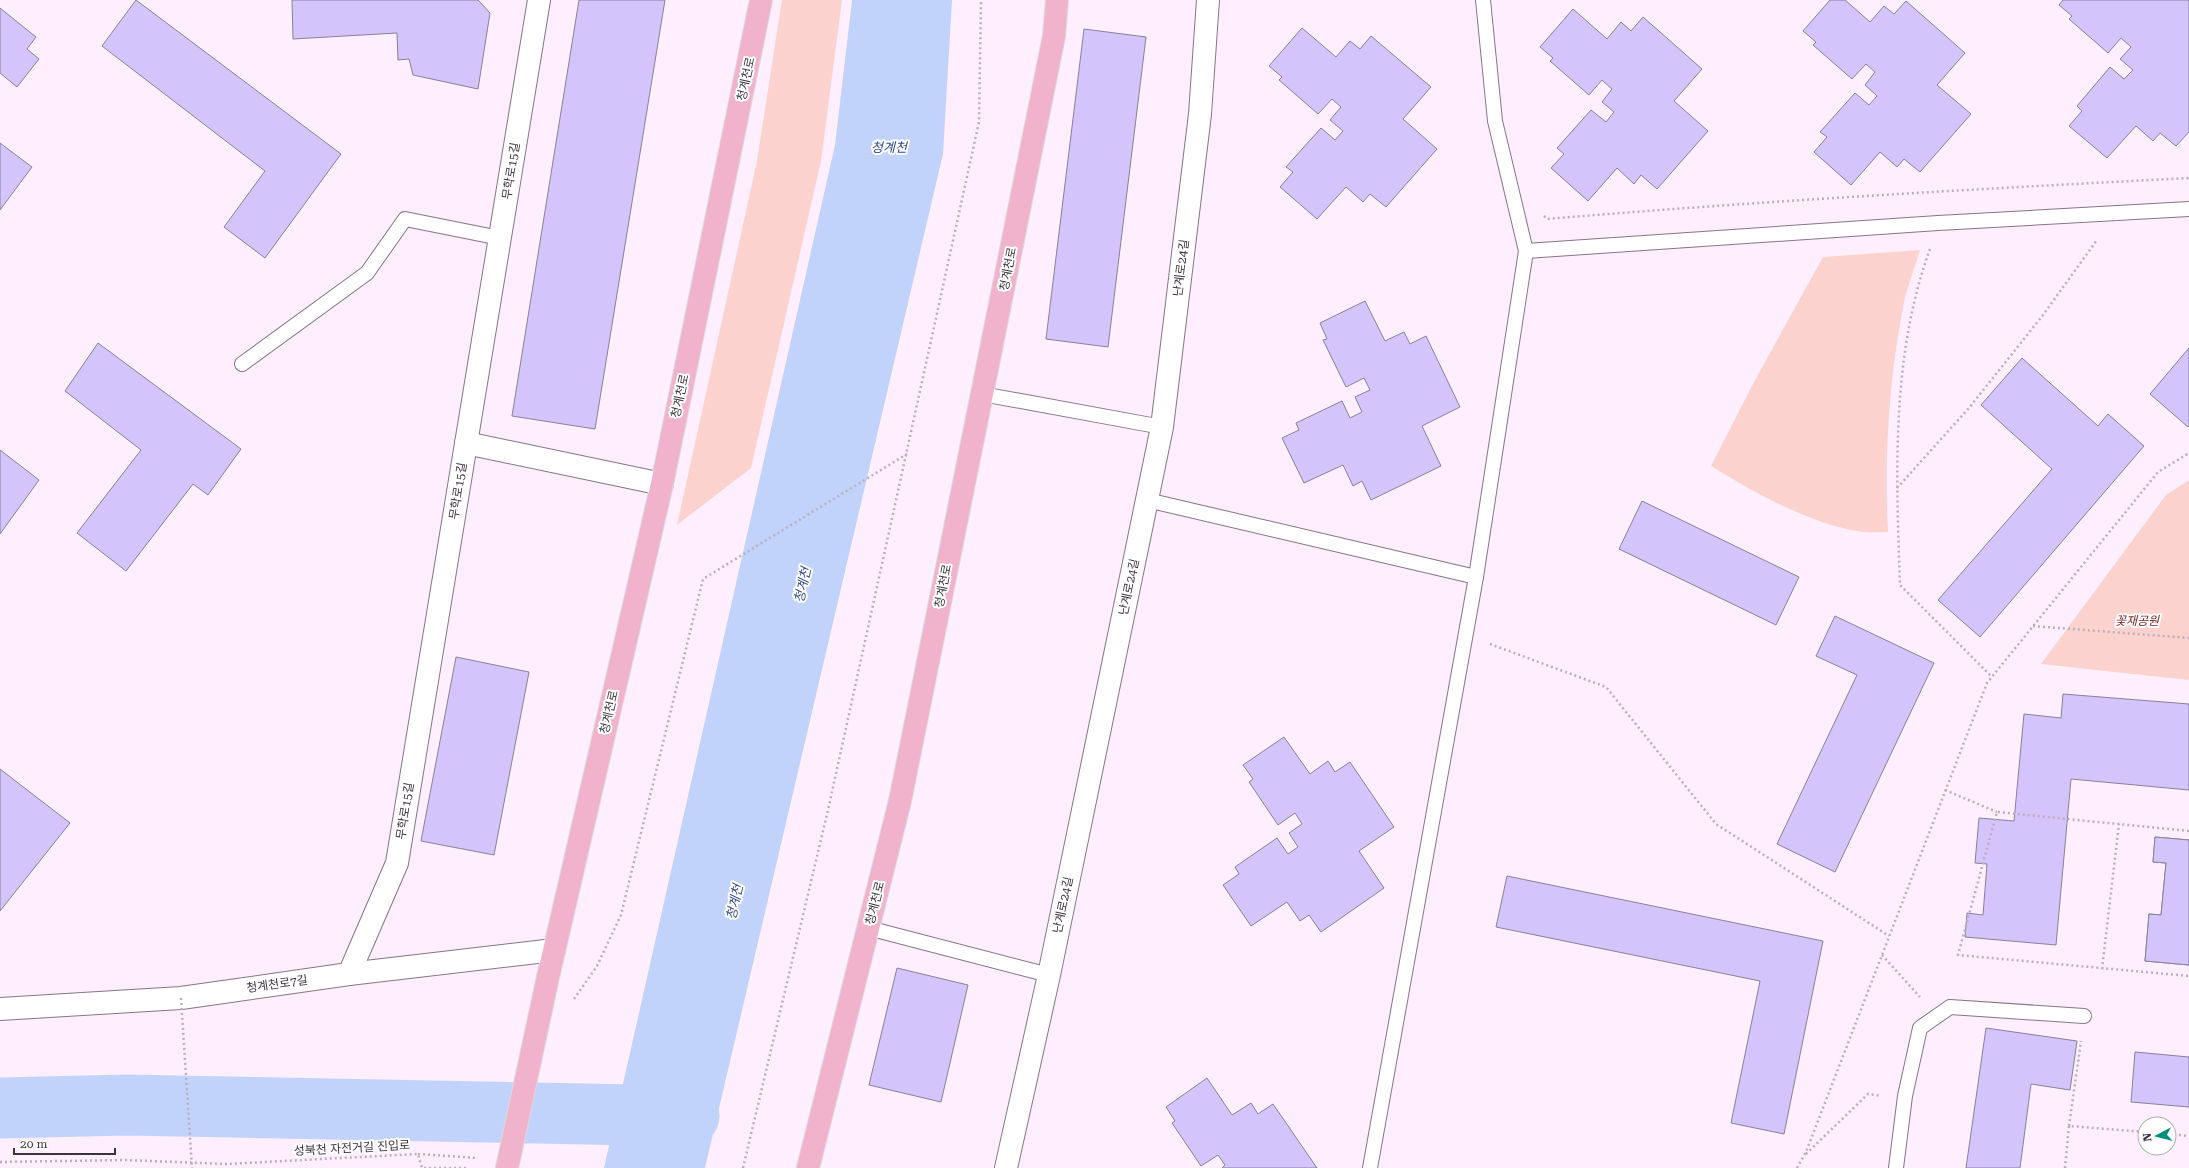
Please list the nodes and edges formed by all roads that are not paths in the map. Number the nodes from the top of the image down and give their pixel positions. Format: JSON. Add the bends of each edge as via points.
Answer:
{"nodes":[{"id":1,"x":539,"y":0,"type":"edge"},
{"id":2,"x":761,"y":0,"type":"edge"},
{"id":3,"x":1057,"y":0,"type":"edge"},
{"id":4,"x":1208,"y":0,"type":"edge"},
{"id":5,"x":1483,"y":0,"type":"edge"},
{"id":6,"x":2189,"y":209,"type":"edge"},
{"id":7,"x":500,"y":238,"type":"junction"},
{"id":8,"x":1526,"y":251,"type":"junction"},
{"id":9,"x":242,"y":364,"type":"dead end"},
{"id":10,"x":982,"y":394,"type":"junction"},
{"id":11,"x":1162,"y":427,"type":"junction"},
{"id":12,"x":466,"y":443,"type":"junction"},
{"id":13,"x":662,"y":484,"type":"junction"},
{"id":14,"x":1147,"y":500,"type":"junction"},
{"id":15,"x":1476,"y":577,"type":"junction"},
{"id":16,"x":868,"y":928,"type":"junction"},
{"id":17,"x":554,"y":950,"type":"junction"},
{"id":18,"x":349,"y":974,"type":"junction"},
{"id":19,"x":1049,"y":975,"type":"junction"},
{"id":20,"x":0,"y":1008,"type":"edge"},
{"id":21,"x":2084,"y":1016,"type":"road end"},
{"id":22,"x":508,"y":1164,"type":"edge"},
{"id":23,"x":808,"y":1168,"type":"edge"},
{"id":24,"x":1006,"y":1168,"type":"edge"},
{"id":25,"x":1370,"y":1168,"type":"edge"},
{"id":26,"x":1896,"y":1168,"type":"edge"}],
"edges":[{"from":1,"to":7,"type":"street","name":"무학로15길"},
{"from":2,"to":13,"type":"main road","name":"청계천로"},
{"from":3,"to":10,"type":"main road","name":"청계천로","via":[[1054,36]]},
{"from":4,"to":11,"type":"street","name":"난계로24길","via":[[1200,114]]},
{"from":5,"to":8,"type":"lane","via":[[1495,121]]},
{"from":6,"to":8,"type":"lane","via":[[1938,222]]},
{"from":7,"to":9,"type":"lane","via":[[405,219],[367,273]]},
{"from":7,"to":12,"type":"street","name":"무학로15길"},
{"from":8,"to":15,"type":"lane"},
{"from":10,"to":11,"type":"lane"},
{"from":10,"to":16,"type":"main road","name":"청계천로","via":[[900,801]]},
{"from":11,"to":14,"type":"street","name":"난계로24길"},
{"from":12,"to":13,"type":"street"},
{"from":12,"to":18,"type":"street","name":"무학로15길","via":[[397,863]]},
{"from":13,"to":17,"type":"main road","name":"청계천로"},
{"from":14,"to":15,"type":"lane"},
{"from":14,"to":19,"type":"street","name":"난계로24길"},
{"from":15,"to":25,"type":"lane"},
{"from":16,"to":19,"type":"lane"},
{"from":16,"to":23,"type":"main road","name":"청계천로"},
{"from":17,"to":18,"type":"street","name":"청계천로7길"},
{"from":17,"to":22,"type":"main road","name":"청계천로"},
{"from":18,"to":20,"type":"street","name":"청계천로7길","via":[[180,998]]},
{"from":19,"to":24,"type":"street","name":"난계로24길"},
{"from":21,"to":26,"type":"lane","via":[[1950,1007],[1920,1028],[1905,1096]]}]}
